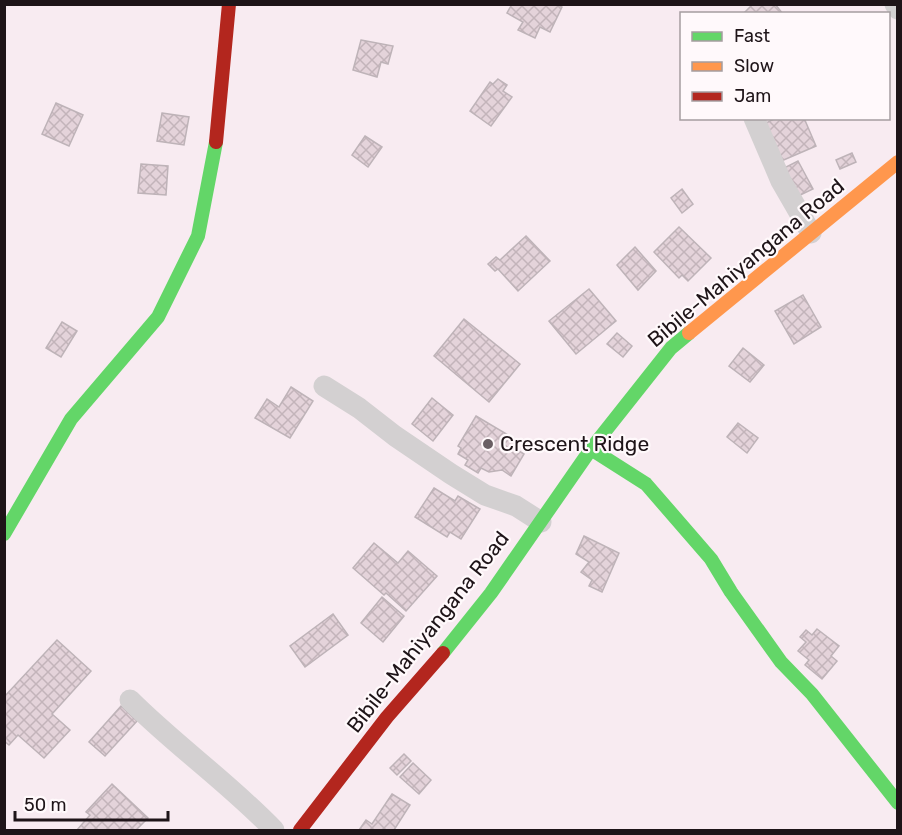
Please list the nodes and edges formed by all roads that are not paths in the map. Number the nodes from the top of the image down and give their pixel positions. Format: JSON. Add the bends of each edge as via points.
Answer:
{"nodes":[{"id":1,"x":229,"y":4,"type":"edge"},
{"id":2,"x":895,"y":4,"type":"edge"},
{"id":3,"x":897,"y":9,"type":"edge"},
{"id":4,"x":755,"y":120,"type":"edge"},
{"id":5,"x":897,"y":162,"type":"edge"},
{"id":6,"x":811,"y":233,"type":"junction"},
{"id":7,"x":324,"y":386,"type":"dead end"},
{"id":8,"x":591,"y":449,"type":"junction"},
{"id":9,"x":540,"y":522,"type":"junction"},
{"id":10,"x":4,"y":534,"type":"edge"},
{"id":11,"x":130,"y":699,"type":"dead end"},
{"id":12,"x":897,"y":803,"type":"edge"},
{"id":13,"x":274,"y":831,"type":"edge"},
{"id":14,"x":300,"y":831,"type":"edge"}],
"edges":[{"from":1,"to":10,"type":"street","via":[[216,142],[198,236],[158,317],[71,419]]},
{"from":2,"to":3,"type":"street"},
{"from":4,"to":6,"type":"street","via":[[781,181]]},
{"from":5,"to":6,"type":"street","name":"Bibile-Mahiyangana Road"},
{"from":6,"to":8,"type":"street","name":"Bibile-Mahiyangana Road","via":[[671,348]]},
{"from":7,"to":9,"type":"street","via":[[451,474]]},
{"from":8,"to":9,"type":"street","name":"Bibile-Mahiyangana Road"},
{"from":8,"to":12,"type":"street","via":[[646,484],[711,559],[781,662],[812,694]]},
{"from":9,"to":14,"type":"street","name":"Bibile-Mahiyangana Road","via":[[491,593],[387,717]]},
{"from":11,"to":13,"type":"street"}]}
